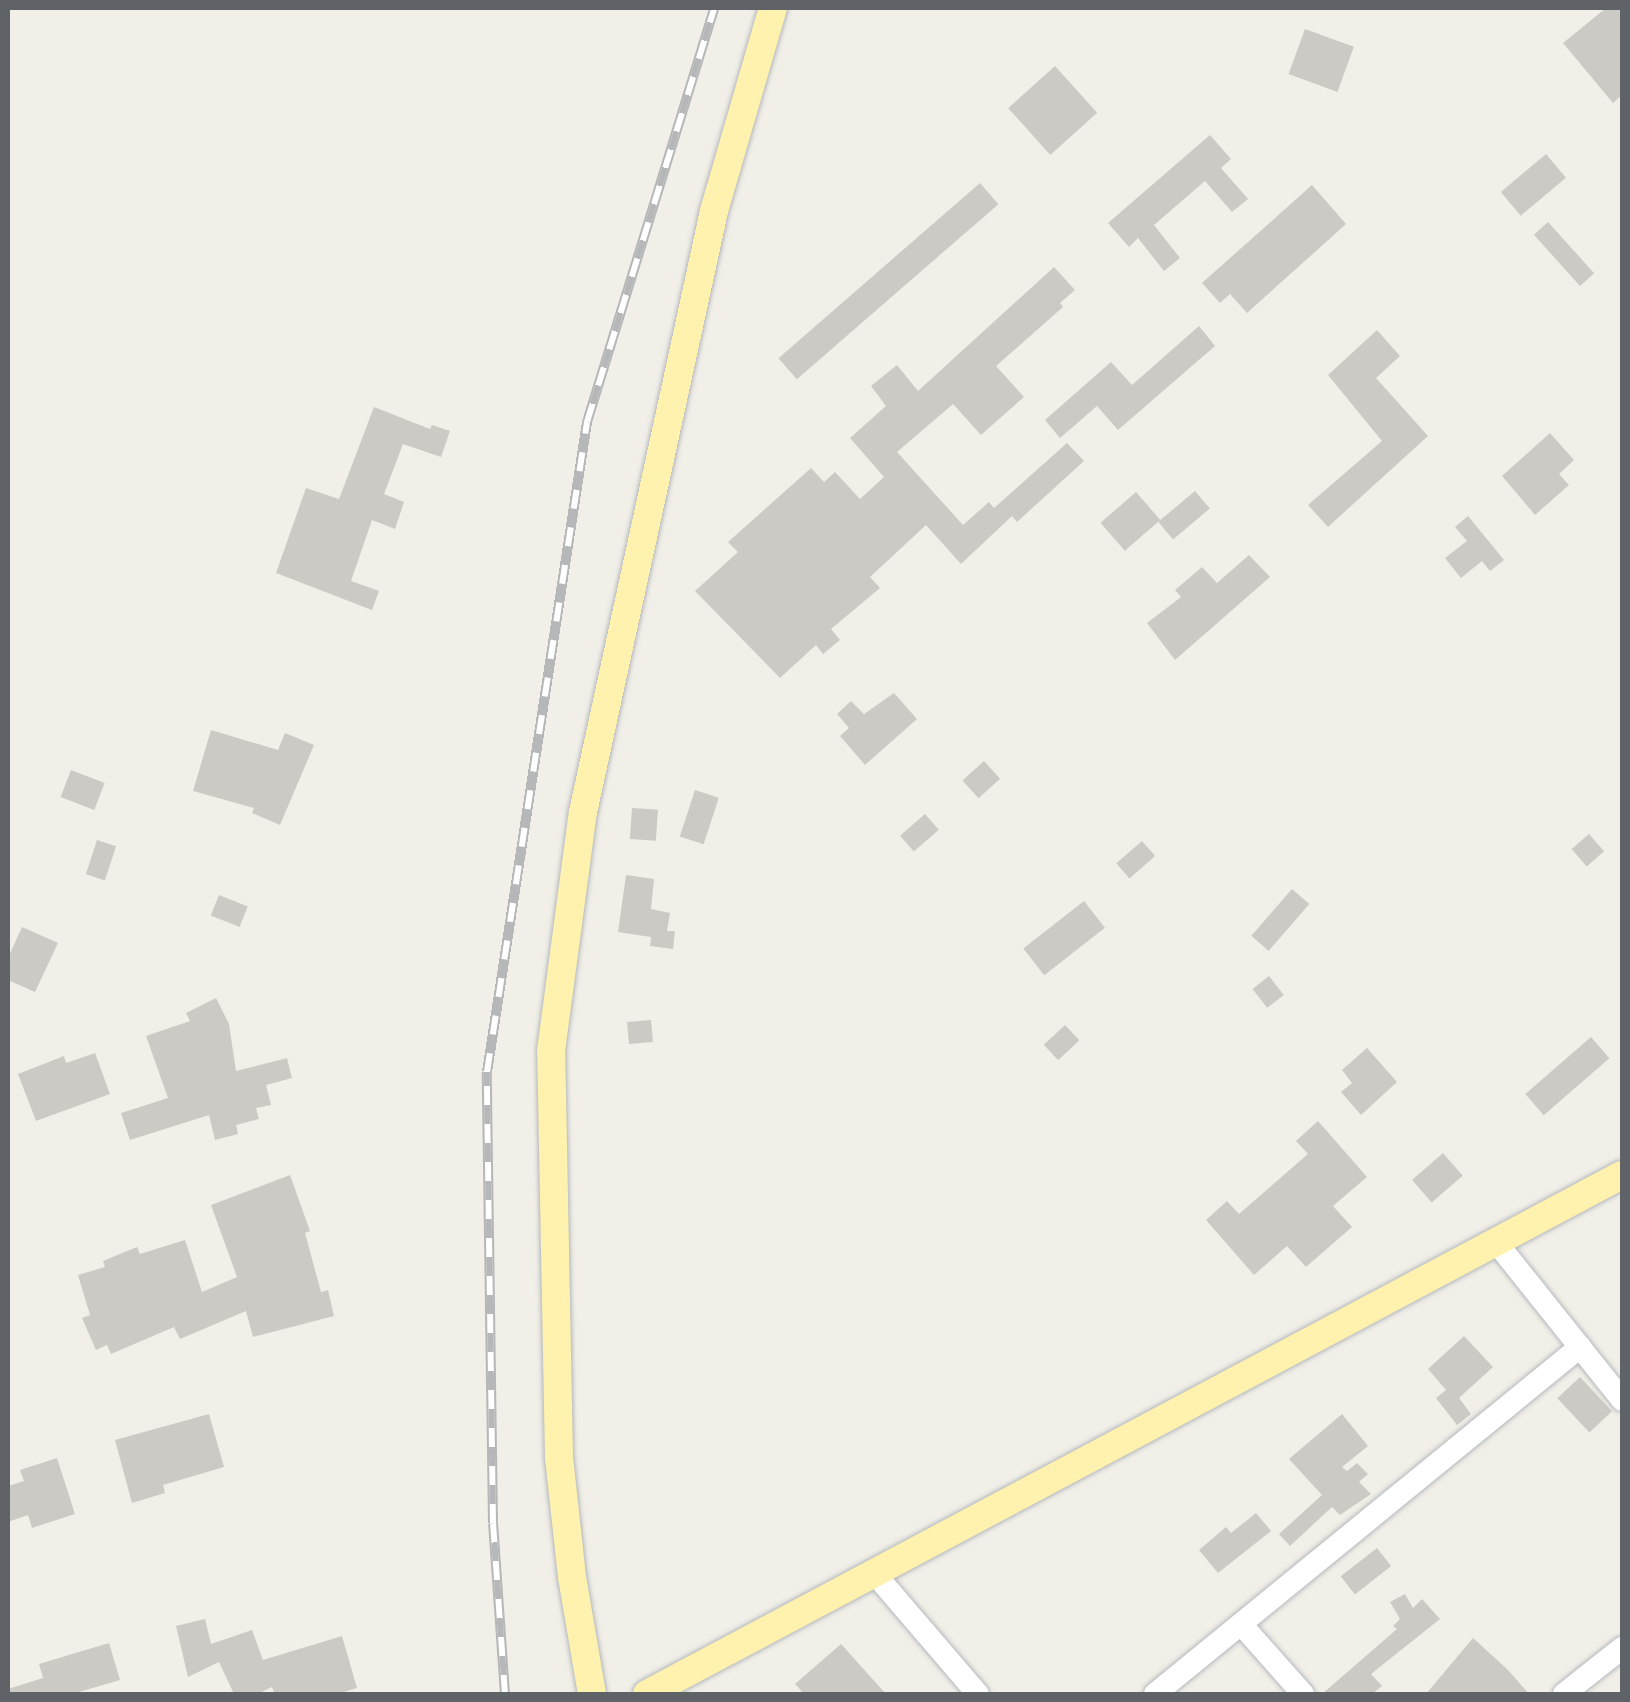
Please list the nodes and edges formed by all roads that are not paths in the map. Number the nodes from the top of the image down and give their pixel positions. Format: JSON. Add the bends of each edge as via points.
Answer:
{"nodes":[{"id":1,"x":773,"y":8,"type":"edge"},
{"id":2,"x":1622,"y":1175,"type":"edge"},
{"id":3,"x":1496,"y":1242,"type":"junction"},
{"id":4,"x":1580,"y":1347,"type":"junction"},
{"id":5,"x":1622,"y":1400,"type":"edge"},
{"id":6,"x":874,"y":1574,"type":"junction"},
{"id":7,"x":1241,"y":1624,"type":"junction"},
{"id":8,"x":1622,"y":1648,"type":"edge"},
{"id":9,"x":592,"y":1694,"type":"edge"},
{"id":10,"x":647,"y":1694,"type":"edge"},
{"id":11,"x":978,"y":1694,"type":"edge"},
{"id":12,"x":1155,"y":1694,"type":"edge"},
{"id":13,"x":1302,"y":1694,"type":"edge"},
{"id":14,"x":1564,"y":1694,"type":"edge"}],
"edges":[{"from":1,"to":9,"type":"main road","via":[[714,211],[583,812],[552,1051],[559,1458]]},
{"from":2,"to":3,"type":"main road"},
{"from":3,"to":4,"type":"street"},
{"from":3,"to":6,"type":"main road"},
{"from":4,"to":5,"type":"street"},
{"from":4,"to":7,"type":"street"},
{"from":6,"to":10,"type":"main road"},
{"from":6,"to":11,"type":"street"},
{"from":7,"to":12,"type":"street"},
{"from":7,"to":13,"type":"street"},
{"from":8,"to":14,"type":"street"}]}
